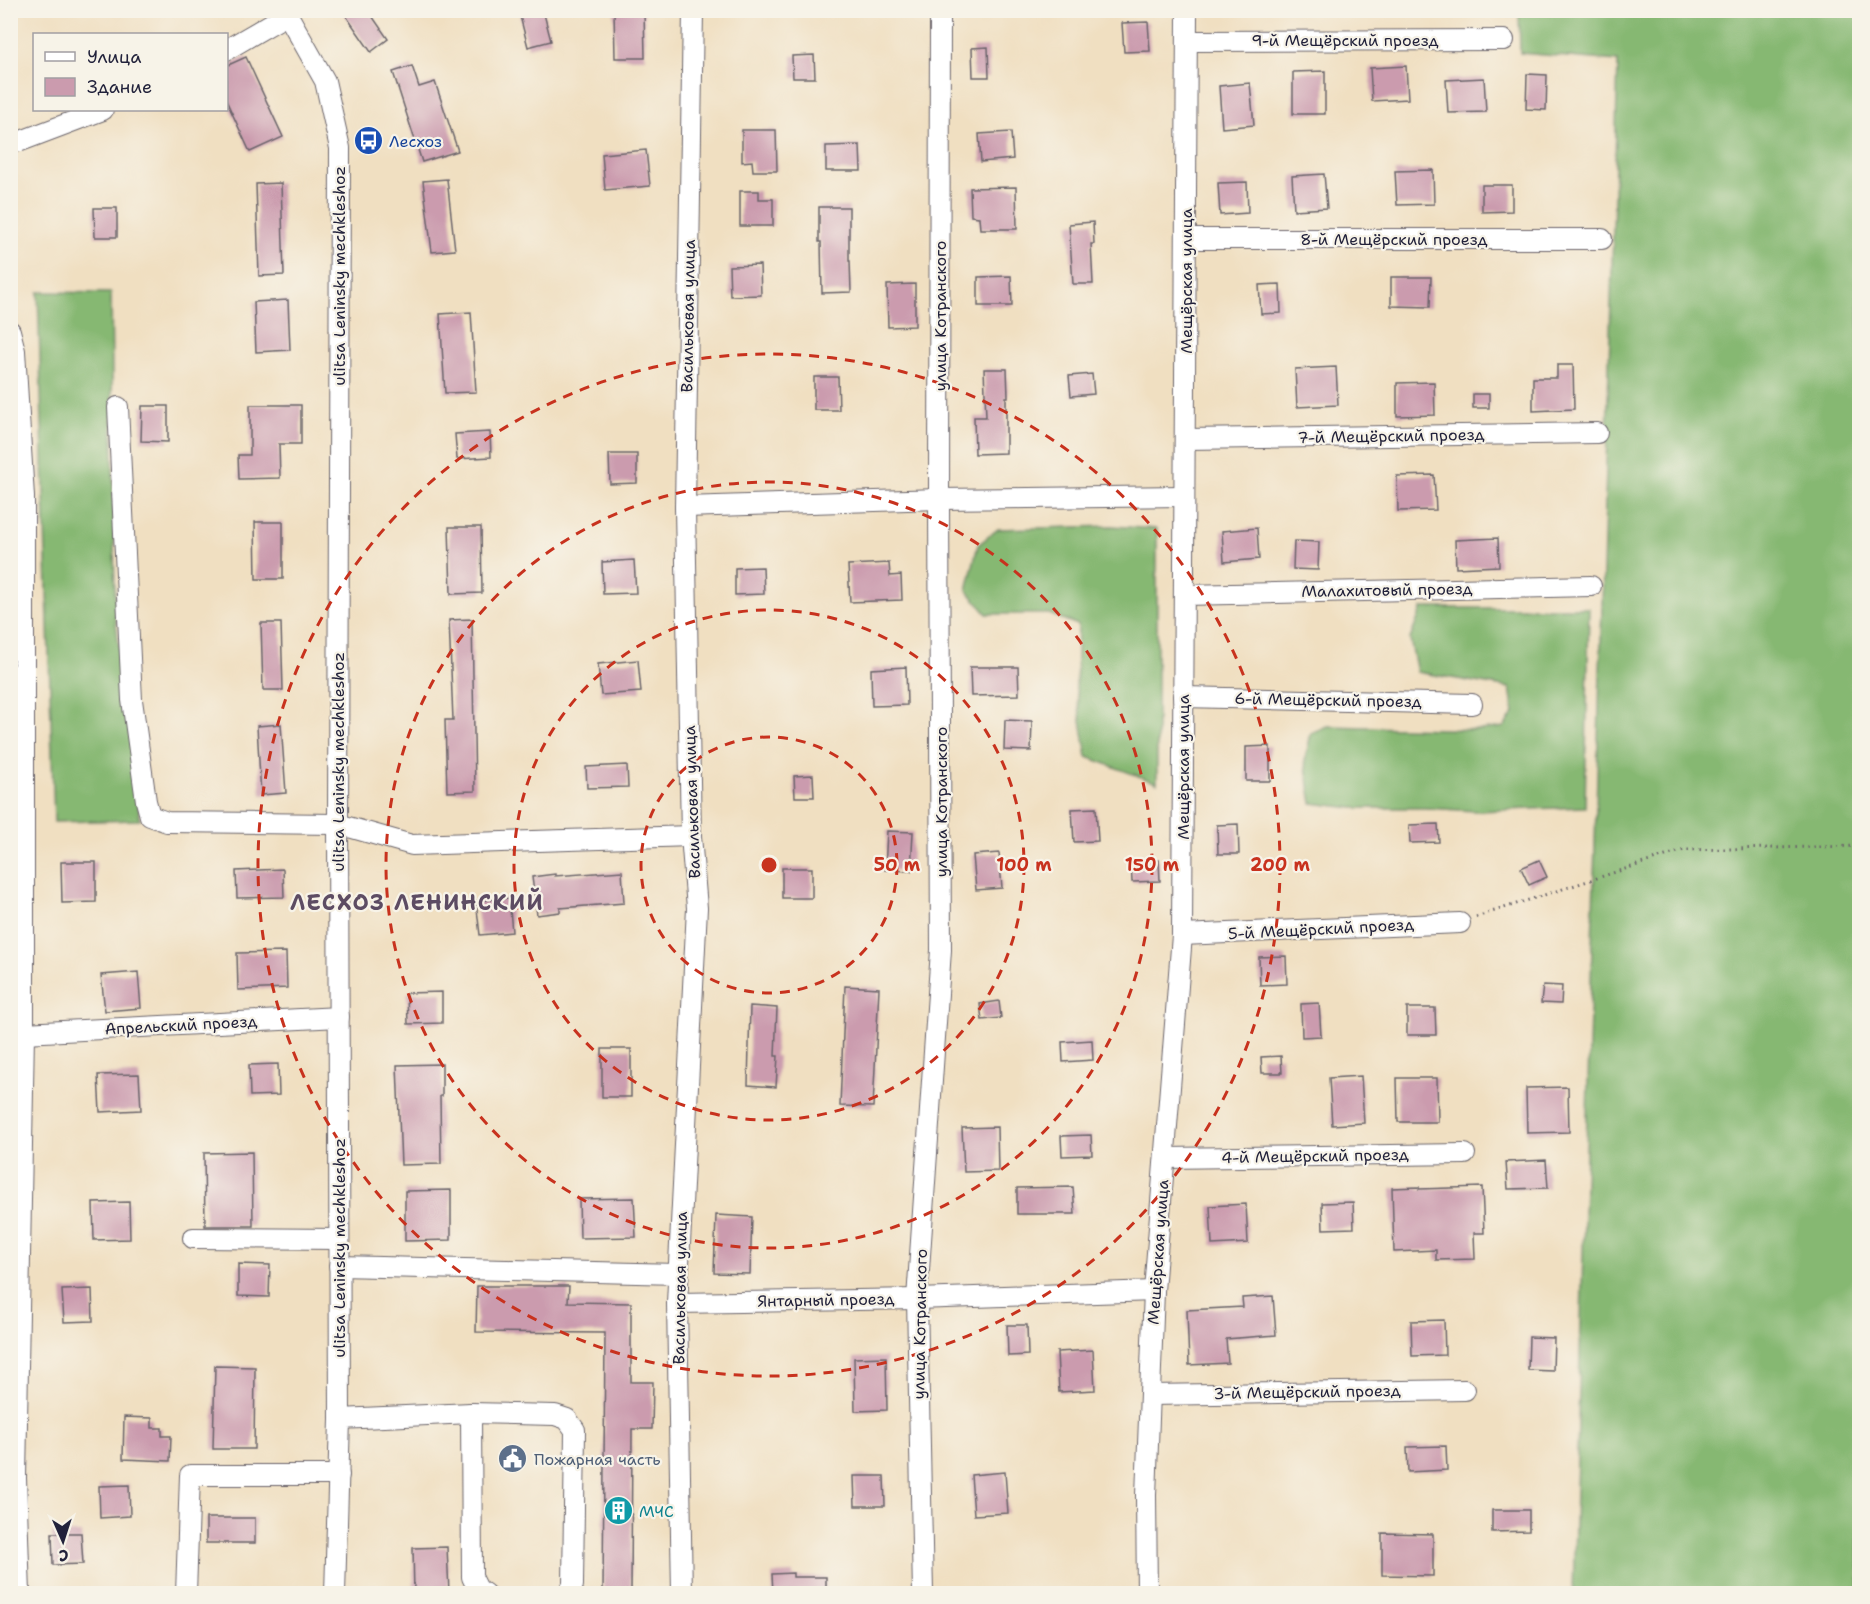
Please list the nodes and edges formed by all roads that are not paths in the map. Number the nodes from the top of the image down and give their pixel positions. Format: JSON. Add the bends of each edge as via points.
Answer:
{"nodes":[{"id":1,"x":693,"y":10,"type":"edge"},
{"id":2,"x":940,"y":10,"type":"edge"},
{"id":3,"x":1187,"y":10,"type":"edge"},
{"id":4,"x":286,"y":12,"type":"edge"},
{"id":5,"x":1504,"y":40,"type":"dead end"},
{"id":6,"x":1187,"y":41,"type":"junction"},
{"id":7,"x":228,"y":49,"type":"edge"},
{"id":8,"x":100,"y":111,"type":"edge"},
{"id":9,"x":10,"y":142,"type":"edge"},
{"id":10,"x":1187,"y":239,"type":"junction"},
{"id":11,"x":1602,"y":239,"type":"dead end"},
{"id":12,"x":10,"y":331,"type":"edge"},
{"id":13,"x":118,"y":407,"type":"dead end"},
{"id":14,"x":1597,"y":433,"type":"dead end"},
{"id":15,"x":1185,"y":439,"type":"junction"},
{"id":16,"x":1184,"y":496,"type":"junction"},
{"id":17,"x":939,"y":499,"type":"junction"},
{"id":18,"x":685,"y":507,"type":"junction"},
{"id":19,"x":1591,"y":586,"type":"dead end"},
{"id":20,"x":1184,"y":595,"type":"junction"},
{"id":21,"x":1183,"y":697,"type":"junction"},
{"id":22,"x":1472,"y":704,"type":"dead end"},
{"id":23,"x":338,"y":824,"type":"junction"},
{"id":24,"x":691,"y":836,"type":"junction"},
{"id":25,"x":1460,"y":923,"type":"road end"},
{"id":26,"x":1182,"y":935,"type":"junction"},
{"id":27,"x":339,"y":1017,"type":"junction"},
{"id":28,"x":24,"y":1033,"type":"junction"},
{"id":29,"x":1465,"y":1154,"type":"dead end"},
{"id":30,"x":1165,"y":1158,"type":"junction"},
{"id":31,"x":193,"y":1238,"type":"dead end"},
{"id":32,"x":339,"y":1239,"type":"junction"},
{"id":33,"x":339,"y":1266,"type":"junction"},
{"id":34,"x":678,"y":1274,"type":"junction"},
{"id":35,"x":1154,"y":1291,"type":"junction"},
{"id":36,"x":917,"y":1299,"type":"junction"},
{"id":37,"x":677,"y":1303,"type":"junction"},
{"id":38,"x":1465,"y":1390,"type":"dead end"},
{"id":39,"x":1150,"y":1395,"type":"junction"},
{"id":40,"x":471,"y":1413,"type":"junction"},
{"id":41,"x":340,"y":1419,"type":"junction"},
{"id":42,"x":339,"y":1475,"type":"junction"},
{"id":43,"x":20,"y":1593,"type":"edge"},
{"id":44,"x":186,"y":1593,"type":"edge"},
{"id":45,"x":336,"y":1593,"type":"edge"},
{"id":46,"x":485,"y":1593,"type":"edge"},
{"id":47,"x":568,"y":1593,"type":"edge"},
{"id":48,"x":682,"y":1593,"type":"edge"},
{"id":49,"x":922,"y":1593,"type":"edge"},
{"id":50,"x":1147,"y":1593,"type":"edge"}],
"edges":[{"from":1,"to":18,"type":"street","name":"Васильковая улица"},
{"from":2,"to":17,"type":"street","name":"улица Котранского"},
{"from":3,"to":6,"type":"street","name":"Мещёрская улица"},
{"from":4,"to":7,"type":"street"},
{"from":4,"to":23,"type":"street","name":"ulitsa Leninsky mechkleshoz","via":[[325,81],[340,148]]},
{"from":5,"to":6,"type":"street","name":"9-й Мещёрский проезд"},
{"from":6,"to":10,"type":"street","name":"Мещёрская улица"},
{"from":8,"to":9,"type":"street"},
{"from":10,"to":11,"type":"street","name":"8-й Мещёрский проезд"},
{"from":10,"to":15,"type":"street","name":"Мещёрская улица"},
{"from":12,"to":28,"type":"street","via":[[15,351],[24,498]]},
{"from":13,"to":23,"type":"street","via":[[132,700],[150,816],[167,822]]},
{"from":14,"to":15,"type":"street","name":"7-й Мещёрский проезд"},
{"from":15,"to":16,"type":"street","name":"Мещёрская улица"},
{"from":16,"to":17,"type":"street"},
{"from":16,"to":20,"type":"street","name":"Мещёрская улица"},
{"from":17,"to":18,"type":"street"},
{"from":17,"to":36,"type":"street","name":"улица Котранского","via":[[941,950]]},
{"from":18,"to":24,"type":"street","name":"Васильковая улица"},
{"from":19,"to":20,"type":"street","name":"Малахитовый проезд"},
{"from":20,"to":21,"type":"street","name":"Мещёрская улица"},
{"from":21,"to":22,"type":"street","name":"6-й Мещёрский проезд"},
{"from":21,"to":26,"type":"street","name":"Мещёрская улица"},
{"from":23,"to":24,"type":"street","via":[[412,845]]},
{"from":23,"to":27,"type":"street","name":"ulitsa Leninsky mechkleshoz"},
{"from":24,"to":34,"type":"street","name":"Васильковая улица","via":[[697,908]]},
{"from":25,"to":26,"type":"street","name":"5-й Мещёрский проезд"},
{"from":26,"to":30,"type":"street","name":"Мещёрская улица"},
{"from":27,"to":28,"type":"street","name":"Апрельский проезд"},
{"from":27,"to":32,"type":"street","name":"ulitsa Leninsky mechkleshoz"},
{"from":28,"to":43,"type":"street","via":[[16,1478]]},
{"from":29,"to":30,"type":"street","name":"4-й Мещёрский проезд"},
{"from":30,"to":35,"type":"street","name":"Мещёрская улица"},
{"from":31,"to":32,"type":"street"},
{"from":32,"to":33,"type":"street","name":"ulitsa Leninsky mechkleshoz"},
{"from":33,"to":34,"type":"street"},
{"from":33,"to":41,"type":"street","name":"ulitsa Leninsky mechkleshoz"},
{"from":34,"to":37,"type":"street","name":"Васильковая улица"},
{"from":35,"to":36,"type":"street","name":"Янтарный проезд"},
{"from":35,"to":39,"type":"street","name":"Мещёрская улица"},
{"from":36,"to":37,"type":"street","name":"Янтарный проезд"},
{"from":36,"to":49,"type":"street","name":"улица Котранского"},
{"from":37,"to":48,"type":"street","name":"Васильковая улица"},
{"from":38,"to":39,"type":"street","name":"3-й Мещёрский проезд"},
{"from":39,"to":50,"type":"street","name":"Мещёрская улица"},
{"from":40,"to":41,"type":"street"},
{"from":40,"to":46,"type":"street","via":[[472,1577]]},
{"from":40,"to":47,"type":"street","via":[[555,1415],[567,1419],[575,1430],[573,1585]]},
{"from":41,"to":42,"type":"street","name":"ulitsa Leninsky mechkleshoz"},
{"from":42,"to":44,"type":"street","via":[[190,1475]]},
{"from":42,"to":45,"type":"street","name":"ulitsa Leninsky mechkleshoz"}]}
